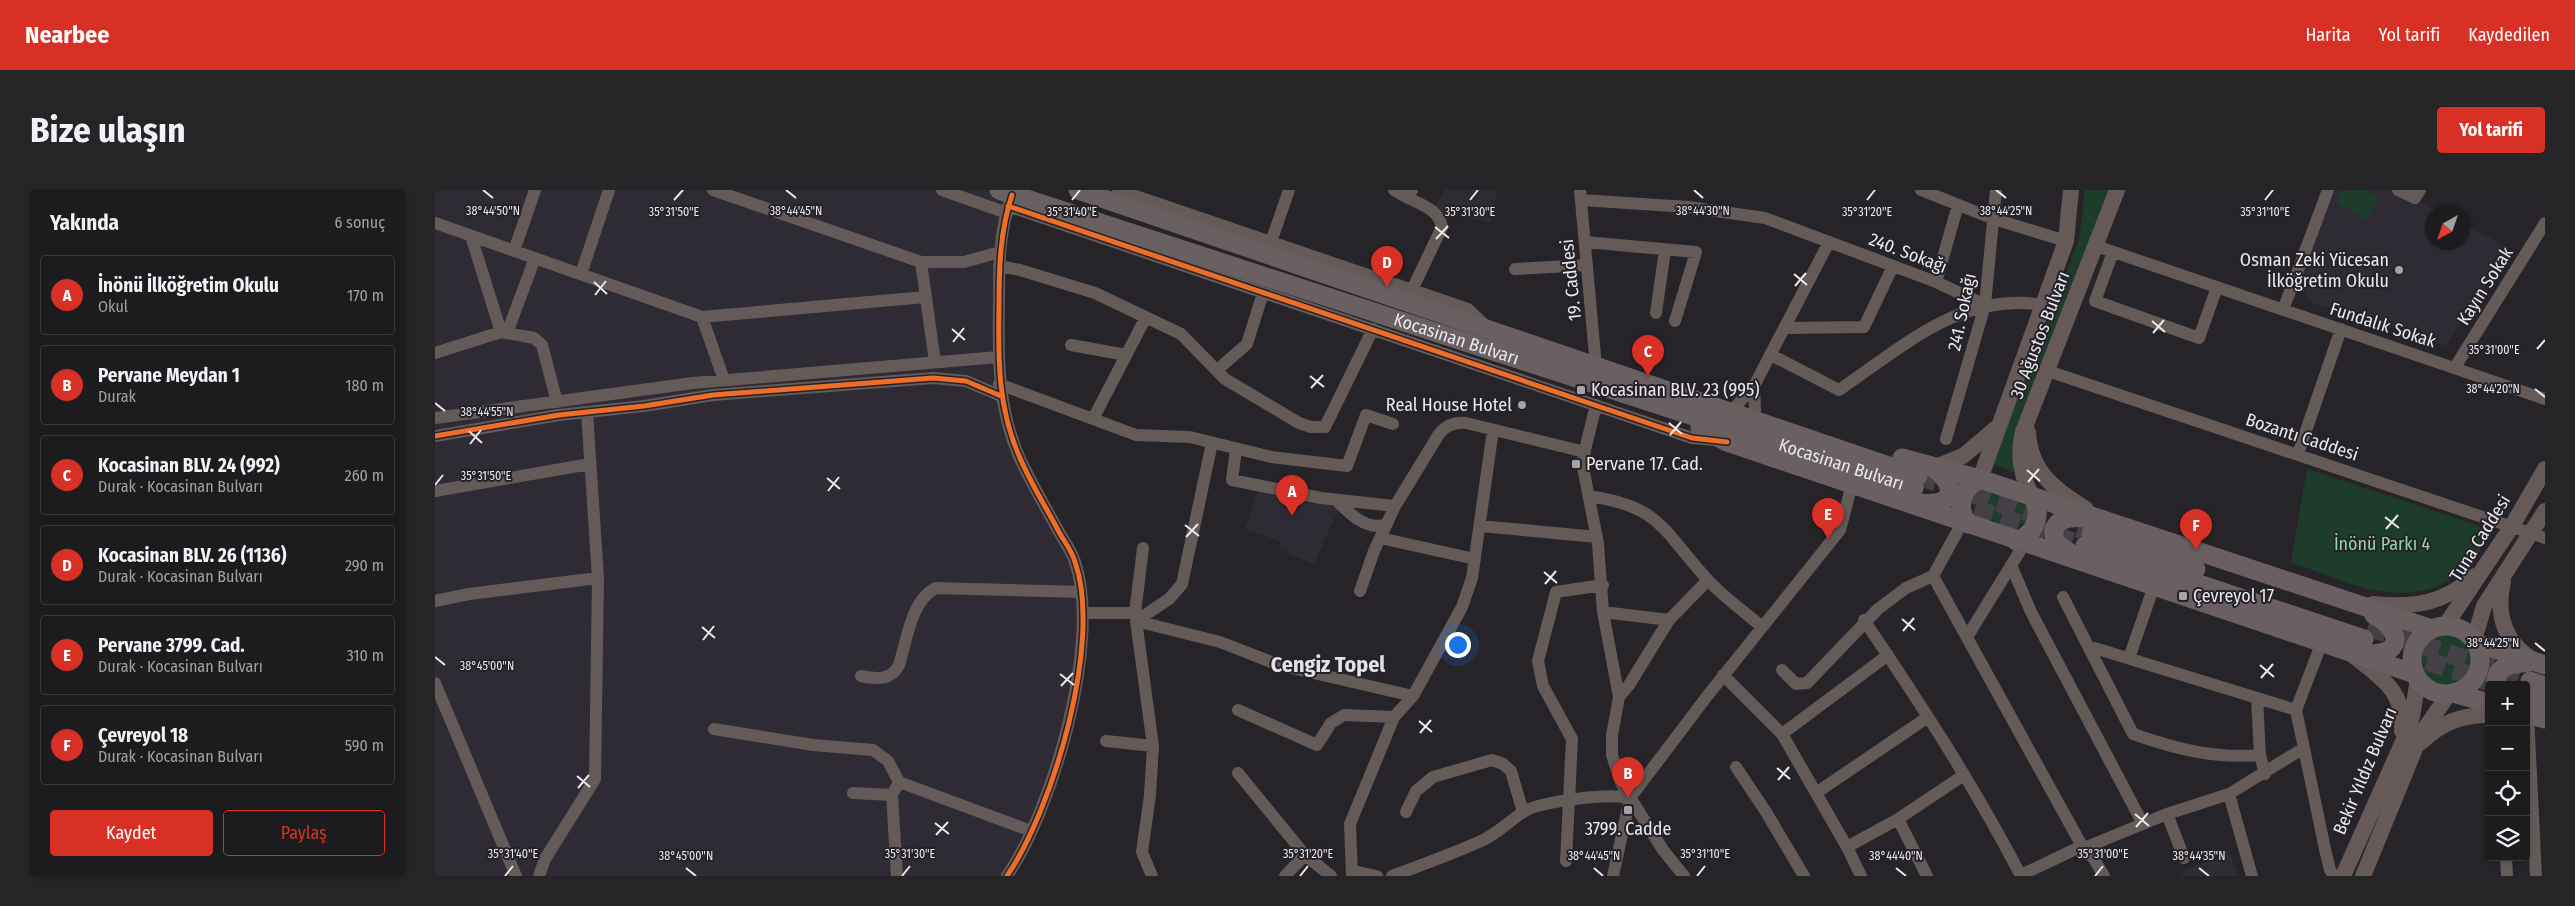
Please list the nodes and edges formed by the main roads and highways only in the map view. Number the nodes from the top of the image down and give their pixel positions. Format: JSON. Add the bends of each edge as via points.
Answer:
{"nodes":[{"id":1,"x":1078,"y":190,"type":"edge"},
{"id":2,"x":2071,"y":190,"type":"edge"},
{"id":3,"x":2117,"y":190,"type":"edge"},
{"id":4,"x":1010,"y":197,"type":"edge"},
{"id":5,"x":1646,"y":392,"type":"junction"},
{"id":6,"x":2028,"y":420,"type":"junction"},
{"id":7,"x":1999,"y":424,"type":"junction"},
{"id":8,"x":2545,"y":468,"type":"edge"},
{"id":9,"x":1980,"y":479,"type":"junction"},
{"id":10,"x":1917,"y":484,"type":"junction"},
{"id":11,"x":2033,"y":496,"type":"junction"},
{"id":12,"x":2545,"y":511,"type":"edge"},
{"id":13,"x":1965,"y":524,"type":"junction"},
{"id":14,"x":2093,"y":533,"type":"junction"},
{"id":15,"x":2538,"y":535,"type":"edge"},
{"id":16,"x":2017,"y":540,"type":"junction"},
{"id":17,"x":2088,"y":564,"type":"junction"},
{"id":18,"x":2486,"y":566,"type":"junction"},
{"id":19,"x":2505,"y":575,"type":"junction"},
{"id":20,"x":2349,"y":602,"type":"junction"},
{"id":21,"x":2439,"y":628,"type":"junction"},
{"id":22,"x":2366,"y":633,"type":"tunnel mouth"},
{"id":23,"x":2474,"y":642,"type":"junction"},
{"id":24,"x":2349,"y":651,"type":"junction"},
{"id":25,"x":2541,"y":663,"type":"edge"},
{"id":26,"x":2417,"y":677,"type":"junction"},
{"id":27,"x":2497,"y":681,"type":"edge"},
{"id":28,"x":2534,"y":687,"type":"tunnel mouth"},
{"id":29,"x":2451,"y":693,"type":"junction"},
{"id":30,"x":2545,"y":701,"type":"edge"},
{"id":31,"x":2485,"y":702,"type":"edge"},
{"id":32,"x":2485,"y":714,"type":"edge"},
{"id":33,"x":2407,"y":747,"type":"junction"},
{"id":34,"x":2343,"y":876,"type":"edge"},
{"id":35,"x":2363,"y":876,"type":"edge"}],
"edges":[{"from":1,"to":5,"type":"highway","name":"Kocasinan Bulvarı","via":[[1596,367]]},
{"from":2,"to":7,"type":"main road","name":"30 Ağustos Bulvarı","via":[[2066,241]]},
{"from":3,"to":6,"type":"main road","name":"30 Ağustos Bulvarı"},
{"from":4,"to":5,"type":"highway","name":"Kocasinan Bulvarı"},
{"from":5,"to":10,"type":"highway","name":"Kocasinan Bulvarı"},
{"from":5,"to":10,"type":"highway","via":[[1705,395],[1746,408]]},
{"from":5,"to":10,"type":"highway","via":[[1727,442],[1852,484]]},
{"from":6,"to":11,"type":"main road","name":"30 Ağustos Bulvarı","via":[[2020,456],[2022,472]]},
{"from":6,"to":14,"type":"main road","via":[[2029,447],[2042,476],[2063,495]]},
{"from":7,"to":9,"type":"main road","name":"30 Ağustos Bulvarı"},
{"from":7,"to":10,"type":"main road","via":[[1972,450]]},
{"from":8,"to":18,"type":"main road","name":"Tuna Caddesi"},
{"from":9,"to":10,"type":"highway"},
{"from":9,"to":11,"type":"highway"},
{"from":9,"to":13,"type":"highway","via":[[1962,498]]},
{"from":10,"to":13,"type":"highway"},
{"from":11,"to":14,"type":"highway"},
{"from":11,"to":16,"type":"highway","via":[[2038,512],[2036,523],[2027,536]]},
{"from":12,"to":15,"type":"main road"},
{"from":13,"to":16,"type":"highway"},
{"from":14,"to":17,"type":"highway","via":[[2066,517],[2054,529],[2058,547]]},
{"from":14,"to":20,"type":"highway"},
{"from":14,"to":22,"type":"highway"},
{"from":15,"to":19,"type":"main road"},
{"from":16,"to":17,"type":"highway"},
{"from":17,"to":24,"type":"highway"},
{"from":18,"to":20,"type":"main road","via":[[2452,592],[2423,604],[2392,606]]},
{"from":18,"to":21,"type":"main road","name":"Tuna Caddesi"},
{"from":19,"to":23,"type":"main road","via":[[2484,606]]},
{"from":19,"to":25,"type":"main road","via":[[2500,599],[2502,623],[2517,647]]},
{"from":20,"to":21,"type":"highway"},
{"from":20,"to":24,"type":"highway","via":[[2386,621],[2393,628],[2395,637],[2392,646],[2381,654]]},
{"from":21,"to":23,"type":"highway","via":[[2464,631]]},
{"from":21,"to":26,"type":"highway","via":[[2421,636],[2414,648],[2412,661]]},
{"from":23,"to":25,"type":"highway"},
{"from":23,"to":29,"type":"highway","via":[[2480,659],[2478,672],[2471,683]]},
{"from":24,"to":26,"type":"highway"},
{"from":24,"to":33,"type":"main road","via":[[2388,684],[2397,696]]},
{"from":25,"to":27,"type":"highway","via":[[2503,667]]},
{"from":26,"to":29,"type":"highway","via":[[2434,692]]},
{"from":26,"to":33,"type":"main road","name":"Bekir Yıldız Bulvarı"},
{"from":28,"to":30,"type":"highway"},
{"from":29,"to":31,"type":"highway"},
{"from":29,"to":33,"type":"main road","name":"Bekir Yıldız Bulvarı"},
{"from":32,"to":33,"type":"main road","via":[[2452,719]]},
{"from":33,"to":34,"type":"main road","name":"Bekir Yıldız Bulvarı"},
{"from":33,"to":35,"type":"main road","name":"Bekir Yıldız Bulvarı"}]}
